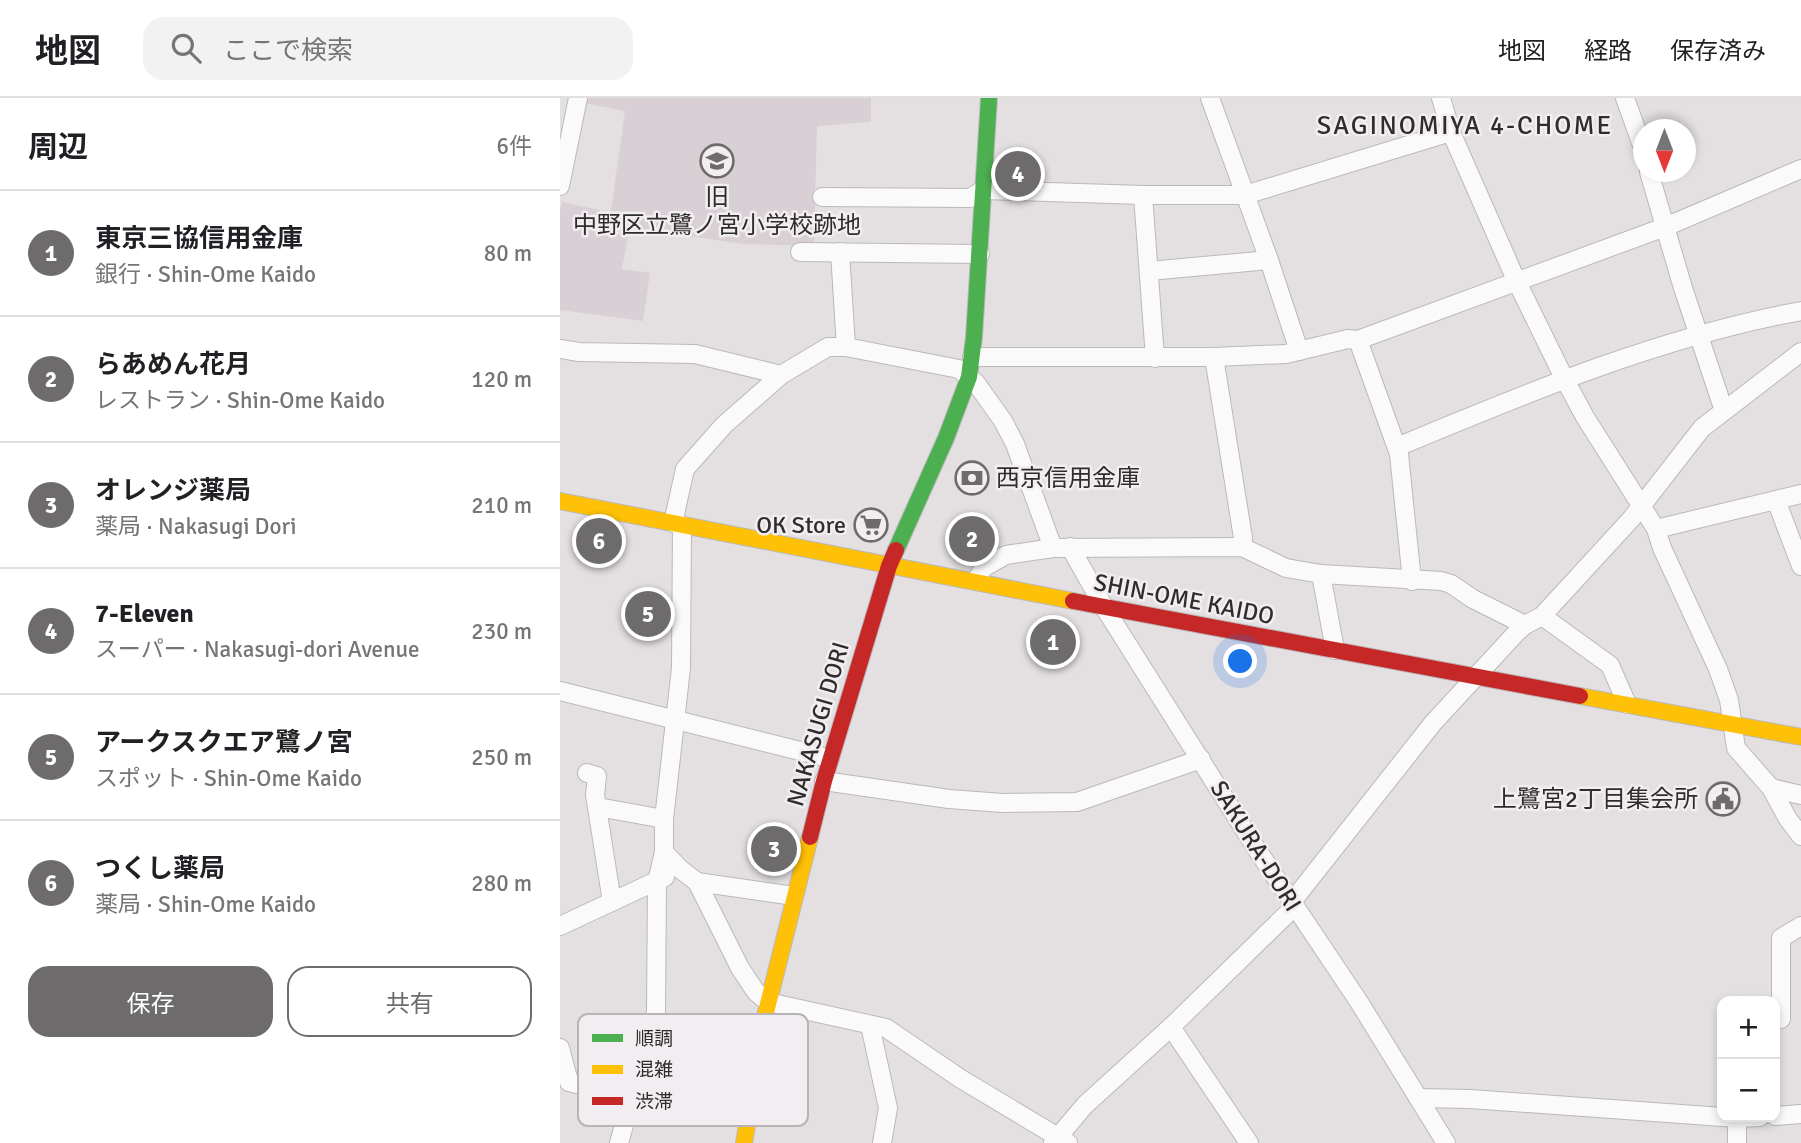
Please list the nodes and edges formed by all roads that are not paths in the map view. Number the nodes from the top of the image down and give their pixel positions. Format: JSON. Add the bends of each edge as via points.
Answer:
{"nodes":[{"id":1,"x":578,"y":98,"type":"edge"},
{"id":2,"x":989,"y":98,"type":"edge"},
{"id":3,"x":1210,"y":98,"type":"edge"},
{"id":4,"x":1441,"y":98,"type":"edge"},
{"id":5,"x":1625,"y":98,"type":"edge"},
{"id":6,"x":1633,"y":122,"type":"edge"},
{"id":7,"x":1451,"y":132,"type":"junction"},
{"id":8,"x":1801,"y":169,"type":"edge"},
{"id":9,"x":561,"y":181,"type":"edge"},
{"id":10,"x":1652,"y":182,"type":"edge"},
{"id":11,"x":983,"y":190,"type":"junction"},
{"id":12,"x":1143,"y":195,"type":"junction"},
{"id":13,"x":1245,"y":195,"type":"junction"},
{"id":14,"x":822,"y":197,"type":"dead end"},
{"id":15,"x":1665,"y":227,"type":"junction"},
{"id":16,"x":800,"y":252,"type":"dead end"},
{"id":17,"x":840,"y":252,"type":"junction"},
{"id":18,"x":979,"y":254,"type":"junction"},
{"id":19,"x":1269,"y":260,"type":"junction"},
{"id":20,"x":1149,"y":271,"type":"junction"},
{"id":21,"x":1516,"y":280,"type":"junction"},
{"id":22,"x":1801,"y":311,"type":"edge"},
{"id":23,"x":1697,"y":334,"type":"junction"},
{"id":24,"x":1358,"y":340,"type":"junction"},
{"id":25,"x":846,"y":347,"type":"junction"},
{"id":26,"x":560,"y":349,"type":"edge"},
{"id":27,"x":1298,"y":351,"type":"junction"},
{"id":28,"x":1801,"y":352,"type":"edge"},
{"id":29,"x":972,"y":356,"type":"junction"},
{"id":30,"x":1214,"y":357,"type":"junction"},
{"id":31,"x":1155,"y":358,"type":"junction"},
{"id":32,"x":781,"y":375,"type":"junction"},
{"id":33,"x":969,"y":377,"type":"junction"},
{"id":34,"x":1564,"y":378,"type":"junction"},
{"id":35,"x":1724,"y":411,"type":"junction"},
{"id":36,"x":1397,"y":447,"type":"junction"},
{"id":37,"x":1801,"y":494,"type":"edge"},
{"id":38,"x":1776,"y":500,"type":"junction"},
{"id":39,"x":560,"y":501,"type":"edge"},
{"id":40,"x":1641,"y":505,"type":"junction"},
{"id":41,"x":677,"y":524,"type":"junction"},
{"id":42,"x":1656,"y":529,"type":"junction"},
{"id":43,"x":1061,"y":547,"type":"junction"},
{"id":44,"x":1242,"y":547,"type":"junction"},
{"id":45,"x":889,"y":566,"type":"junction"},
{"id":46,"x":1801,"y":566,"type":"edge"},
{"id":47,"x":1321,"y":574,"type":"junction"},
{"id":48,"x":976,"y":581,"type":"junction"},
{"id":49,"x":1412,"y":581,"type":"junction"},
{"id":50,"x":1104,"y":607,"type":"junction"},
{"id":51,"x":1542,"y":616,"type":"junction"},
{"id":52,"x":1525,"y":625,"type":"junction"},
{"id":53,"x":1335,"y":650,"type":"junction"},
{"id":54,"x":1478,"y":677,"type":"junction"},
{"id":55,"x":560,"y":691,"type":"edge"},
{"id":56,"x":1627,"y":704,"type":"junction"},
{"id":57,"x":675,"y":719,"type":"junction"},
{"id":58,"x":1733,"y":725,"type":"junction"},
{"id":59,"x":1801,"y":737,"type":"edge"},
{"id":60,"x":820,"y":756,"type":"dead end"},
{"id":61,"x":1201,"y":759,"type":"junction"},
{"id":62,"x":587,"y":773,"type":"dead end"},
{"id":63,"x":824,"y":781,"type":"junction"},
{"id":64,"x":1771,"y":788,"type":"junction"},
{"id":65,"x":1801,"y":795,"type":"edge"},
{"id":66,"x":598,"y":807,"type":"junction"},
{"id":67,"x":664,"y":819,"type":"junction"},
{"id":68,"x":1801,"y":836,"type":"edge"},
{"id":69,"x":664,"y":852,"type":"junction"},
{"id":70,"x":680,"y":869,"type":"junction"},
{"id":71,"x":657,"y":881,"type":"junction"},
{"id":72,"x":697,"y":881,"type":"junction"},
{"id":73,"x":794,"y":895,"type":"junction"},
{"id":74,"x":612,"y":902,"type":"junction"},
{"id":75,"x":1292,"y":905,"type":"junction"},
{"id":76,"x":560,"y":926,"type":"edge"},
{"id":77,"x":1801,"y":926,"type":"edge"},
{"id":78,"x":768,"y":1002,"type":"junction"},
{"id":79,"x":655,"y":1014,"type":"edge"},
{"id":80,"x":766,"y":1014,"type":"edge"},
{"id":81,"x":1781,"y":1019,"type":"dead end"},
{"id":82,"x":870,"y":1025,"type":"junction"},
{"id":83,"x":1171,"y":1027,"type":"junction"},
{"id":84,"x":560,"y":1048,"type":"edge"},
{"id":85,"x":564,"y":1083,"type":"edge"},
{"id":86,"x":1418,"y":1098,"type":"junction"},
{"id":87,"x":1801,"y":1114,"type":"edge"},
{"id":88,"x":1780,"y":1116,"type":"edge"},
{"id":89,"x":1717,"y":1117,"type":"edge"},
{"id":90,"x":1737,"y":1122,"type":"edge"},
{"id":91,"x":624,"y":1126,"type":"edge"},
{"id":92,"x":1060,"y":1141,"type":"edge"},
{"id":93,"x":619,"y":1143,"type":"edge"},
{"id":94,"x":882,"y":1143,"type":"edge"},
{"id":95,"x":1249,"y":1143,"type":"edge"},
{"id":96,"x":1446,"y":1143,"type":"edge"},
{"id":97,"x":1737,"y":1143,"type":"edge"}],
"edges":[{"from":1,"to":9,"type":"street"},
{"from":2,"to":11,"type":"main road","name":"NAKASUGI DORI"},
{"from":3,"to":13,"type":"street"},
{"from":4,"to":7,"type":"street"},
{"from":5,"to":6,"type":"street"},
{"from":7,"to":13,"type":"street"},
{"from":7,"to":21,"type":"street"},
{"from":8,"to":15,"type":"street"},
{"from":10,"to":15,"type":"street"},
{"from":11,"to":12,"type":"street"},
{"from":11,"to":14,"type":"street","via":[[970,198]]},
{"from":11,"to":18,"type":"main road","name":"NAKASUGI DORI"},
{"from":12,"to":13,"type":"street"},
{"from":12,"to":20,"type":"street"},
{"from":13,"to":19,"type":"street"},
{"from":15,"to":21,"type":"street"},
{"from":15,"to":23,"type":"street"},
{"from":16,"to":17,"type":"street"},
{"from":17,"to":18,"type":"street"},
{"from":17,"to":25,"type":"street"},
{"from":18,"to":29,"type":"main road","name":"NAKASUGI DORI"},
{"from":19,"to":20,"type":"street"},
{"from":19,"to":27,"type":"street"},
{"from":20,"to":31,"type":"street"},
{"from":21,"to":24,"type":"street"},
{"from":21,"to":34,"type":"street"},
{"from":22,"to":23,"type":"street"},
{"from":23,"to":34,"type":"street"},
{"from":23,"to":35,"type":"street"},
{"from":24,"to":27,"type":"street"},
{"from":24,"to":36,"type":"street"},
{"from":25,"to":32,"type":"street","via":[[828,347]]},
{"from":25,"to":33,"type":"street","via":[[959,369]]},
{"from":26,"to":32,"type":"street","via":[[695,354]]},
{"from":27,"to":30,"type":"street"},
{"from":28,"to":35,"type":"street"},
{"from":29,"to":31,"type":"street"},
{"from":29,"to":33,"type":"main road","name":"NAKASUGI DORI"},
{"from":30,"to":31,"type":"street"},
{"from":30,"to":44,"type":"street"},
{"from":32,"to":41,"type":"street","via":[[724,425],[685,469]]},
{"from":33,"to":43,"type":"street","name":"SAKURA-DORI","via":[[1003,421]]},
{"from":33,"to":45,"type":"main road","name":"NAKASUGI DORI"},
{"from":34,"to":36,"type":"street"},
{"from":34,"to":40,"type":"street"},
{"from":35,"to":40,"type":"street","via":[[1702,428]]},
{"from":36,"to":49,"type":"street"},
{"from":37,"to":38,"type":"street"},
{"from":38,"to":42,"type":"street"},
{"from":38,"to":46,"type":"street"},
{"from":39,"to":41,"type":"main road","name":"SHIN-OME KAIDO"},
{"from":40,"to":42,"type":"street"},
{"from":40,"to":51,"type":"street"},
{"from":41,"to":45,"type":"main road","name":"SHIN-OME KAIDO"},
{"from":41,"to":57,"type":"street","via":[[681,668]]},
{"from":42,"to":58,"type":"street","via":[[1718,669]]},
{"from":43,"to":44,"type":"street"},
{"from":43,"to":48,"type":"street","via":[[1006,555],[983,568]]},
{"from":43,"to":50,"type":"street","name":"SAKURA-DORI"},
{"from":44,"to":47,"type":"street","via":[[1286,568]]},
{"from":45,"to":48,"type":"main road","name":"SHIN-OME KAIDO"},
{"from":45,"to":63,"type":"main road","name":"NAKASUGI DORI"},
{"from":47,"to":49,"type":"street"},
{"from":47,"to":53,"type":"street"},
{"from":48,"to":50,"type":"main road","name":"SHIN-OME KAIDO"},
{"from":49,"to":52,"type":"street","via":[[1451,584]]},
{"from":50,"to":53,"type":"main road","name":"SHIN-OME KAIDO"},
{"from":50,"to":61,"type":"street","name":"SAKURA-DORI"},
{"from":51,"to":52,"type":"street"},
{"from":51,"to":56,"type":"street","via":[[1610,665]]},
{"from":52,"to":54,"type":"street"},
{"from":53,"to":54,"type":"main road","name":"SHIN-OME KAIDO"},
{"from":54,"to":56,"type":"main road","name":"SHIN-OME KAIDO"},
{"from":54,"to":75,"type":"street","via":[[1433,723]]},
{"from":55,"to":57,"type":"street"},
{"from":56,"to":58,"type":"main road","name":"SHIN-OME KAIDO"},
{"from":57,"to":60,"type":"street"},
{"from":57,"to":67,"type":"street"},
{"from":58,"to":59,"type":"main road","name":"SHIN-OME KAIDO"},
{"from":58,"to":64,"type":"street","via":[[1736,748]]},
{"from":61,"to":63,"type":"street","via":[[1077,802],[989,802]]},
{"from":61,"to":75,"type":"street","name":"SAKURA-DORI"},
{"from":62,"to":66,"type":"street","via":[[597,776]]},
{"from":63,"to":73,"type":"main road","name":"NAKASUGI DORI"},
{"from":64,"to":65,"type":"street"},
{"from":64,"to":68,"type":"street"},
{"from":66,"to":67,"type":"street"},
{"from":66,"to":74,"type":"street"},
{"from":67,"to":69,"type":"street"},
{"from":69,"to":70,"type":"street"},
{"from":69,"to":71,"type":"street"},
{"from":70,"to":71,"type":"street"},
{"from":70,"to":72,"type":"street"},
{"from":71,"to":74,"type":"street"},
{"from":71,"to":79,"type":"street"},
{"from":72,"to":73,"type":"street"},
{"from":72,"to":78,"type":"street","via":[[740,968]]},
{"from":73,"to":78,"type":"main road","name":"NAKASUGI DORI"},
{"from":74,"to":76,"type":"street"},
{"from":75,"to":83,"type":"street"},
{"from":75,"to":86,"type":"street","name":"SAKURA-DORI"},
{"from":77,"to":81,"type":"street","via":[[1781,938]]},
{"from":78,"to":80,"type":"main road","name":"NAKASUGI DORI"},
{"from":78,"to":82,"type":"street"},
{"from":82,"to":92,"type":"street","via":[[905,1039]]},
{"from":82,"to":94,"type":"street","via":[[888,1108]]},
{"from":83,"to":92,"type":"street","via":[[1085,1105]]},
{"from":83,"to":95,"type":"street"},
{"from":84,"to":85,"type":"street"},
{"from":86,"to":89,"type":"street"},
{"from":86,"to":96,"type":"street","name":"SAKURA-DORI"},
{"from":87,"to":88,"type":"street"},
{"from":90,"to":97,"type":"street"},
{"from":91,"to":93,"type":"street"}]}
